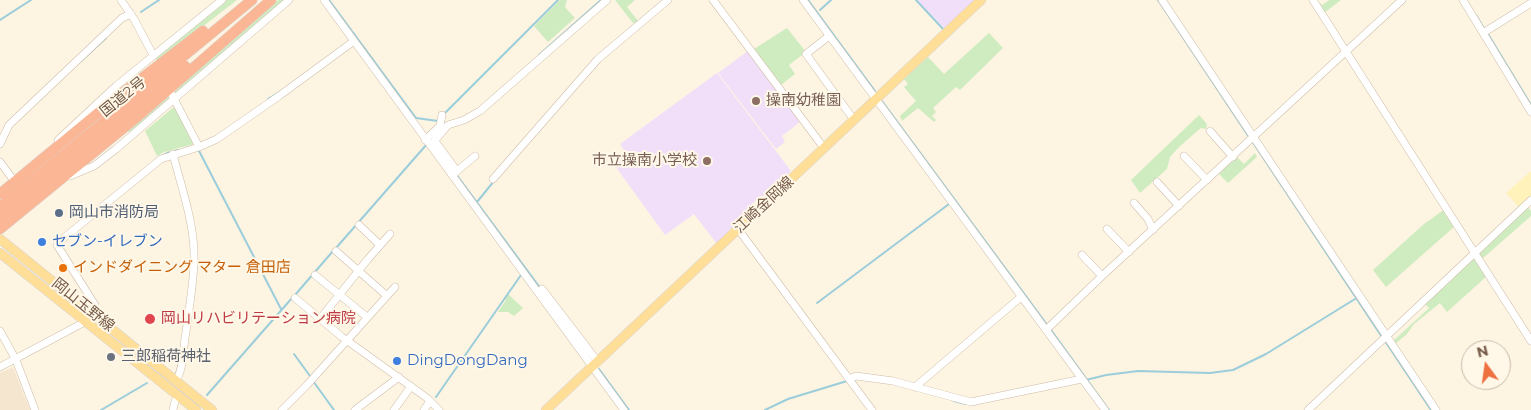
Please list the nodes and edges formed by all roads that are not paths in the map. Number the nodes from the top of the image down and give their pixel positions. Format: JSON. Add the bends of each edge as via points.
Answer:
{"nodes":[{"id":1,"x":121,"y":0,"type":"edge"},
{"id":2,"x":222,"y":0,"type":"edge"},
{"id":3,"x":266,"y":0,"type":"edge"},
{"id":4,"x":271,"y":0,"type":"edge"},
{"id":5,"x":289,"y":0,"type":"edge"},
{"id":6,"x":324,"y":0,"type":"edge"},
{"id":7,"x":607,"y":0,"type":"edge"},
{"id":8,"x":668,"y":0,"type":"edge"},
{"id":9,"x":713,"y":0,"type":"edge"},
{"id":10,"x":803,"y":0,"type":"edge"},
{"id":11,"x":981,"y":0,"type":"edge"},
{"id":12,"x":1162,"y":0,"type":"edge"},
{"id":13,"x":1314,"y":0,"type":"edge"},
{"id":14,"x":1402,"y":0,"type":"edge"},
{"id":15,"x":1463,"y":0,"type":"edge"},
{"id":16,"x":248,"y":3,"type":"edge"},
{"id":17,"x":1531,"y":3,"type":"edge"},
{"id":18,"x":131,"y":14,"type":"junction"},
{"id":19,"x":1485,"y":32,"type":"junction"},
{"id":20,"x":829,"y":36,"type":"junction"},
{"id":21,"x":354,"y":41,"type":"junction"},
{"id":22,"x":1346,"y":51,"type":"junction"},
{"id":23,"x":152,"y":56,"type":"junction"},
{"id":24,"x":155,"y":64,"type":"dead end"},
{"id":25,"x":173,"y":96,"type":"junction"},
{"id":26,"x":876,"y":100,"type":"junction"},
{"id":27,"x":126,"y":109,"type":"junction"},
{"id":28,"x":161,"y":111,"type":"junction"},
{"id":29,"x":1531,"y":112,"type":"edge"},
{"id":30,"x":441,"y":119,"type":"dead end"},
{"id":31,"x":854,"y":120,"type":"junction"},
{"id":32,"x":1210,"y":131,"type":"dead end"},
{"id":33,"x":116,"y":135,"type":"junction"},
{"id":34,"x":1252,"y":139,"type":"junction"},
{"id":35,"x":430,"y":143,"type":"junction"},
{"id":36,"x":0,"y":144,"type":"edge"},
{"id":37,"x":199,"y":147,"type":"junction"},
{"id":38,"x":824,"y":148,"type":"junction"},
{"id":39,"x":173,"y":154,"type":"junction"},
{"id":40,"x":475,"y":156,"type":"dead end"},
{"id":41,"x":1184,"y":156,"type":"dead end"},
{"id":42,"x":1233,"y":157,"type":"junction"},
{"id":43,"x":0,"y":162,"type":"edge"},
{"id":44,"x":455,"y":173,"type":"junction"},
{"id":45,"x":24,"y":174,"type":"junction"},
{"id":46,"x":493,"y":178,"type":"dead end"},
{"id":47,"x":1207,"y":180,"type":"junction"},
{"id":48,"x":15,"y":182,"type":"junction"},
{"id":49,"x":1157,"y":182,"type":"dead end"},
{"id":50,"x":54,"y":184,"type":"junction"},
{"id":51,"x":0,"y":194,"type":"edge"},
{"id":52,"x":1531,"y":200,"type":"edge"},
{"id":53,"x":1134,"y":203,"type":"dead end"},
{"id":54,"x":1179,"y":206,"type":"junction"},
{"id":55,"x":0,"y":207,"type":"edge"},
{"id":56,"x":0,"y":217,"type":"edge"},
{"id":57,"x":359,"y":225,"type":"dead end"},
{"id":58,"x":0,"y":229,"type":"edge"},
{"id":59,"x":1108,"y":229,"type":"dead end"},
{"id":60,"x":738,"y":230,"type":"junction"},
{"id":61,"x":1153,"y":230,"type":"junction"},
{"id":62,"x":390,"y":234,"type":"dead end"},
{"id":63,"x":0,"y":239,"type":"edge"},
{"id":64,"x":380,"y":246,"type":"junction"},
{"id":65,"x":336,"y":251,"type":"dead end"},
{"id":66,"x":0,"y":252,"type":"edge"},
{"id":67,"x":1129,"y":252,"type":"junction"},
{"id":68,"x":1475,"y":252,"type":"junction"},
{"id":69,"x":1082,"y":255,"type":"dead end"},
{"id":70,"x":359,"y":271,"type":"junction"},
{"id":71,"x":315,"y":275,"type":"dead end"},
{"id":72,"x":1102,"y":276,"type":"junction"},
{"id":73,"x":395,"y":287,"type":"dead end"},
{"id":74,"x":542,"y":289,"type":"dead end"},
{"id":75,"x":340,"y":295,"type":"junction"},
{"id":76,"x":387,"y":296,"type":"junction"},
{"id":77,"x":1021,"y":297,"type":"junction"},
{"id":78,"x":295,"y":298,"type":"dead end"},
{"id":79,"x":91,"y":311,"type":"junction"},
{"id":80,"x":367,"y":317,"type":"junction"},
{"id":81,"x":84,"y":319,"type":"junction"},
{"id":82,"x":320,"y":319,"type":"junction"},
{"id":83,"x":1048,"y":328,"type":"junction"},
{"id":84,"x":0,"y":331,"type":"edge"},
{"id":85,"x":1384,"y":338,"type":"junction"},
{"id":86,"x":347,"y":339,"type":"junction"},
{"id":87,"x":1531,"y":341,"type":"edge"},
{"id":88,"x":15,"y":358,"type":"junction"},
{"id":89,"x":595,"y":364,"type":"junction"},
{"id":90,"x":0,"y":368,"type":"edge"},
{"id":91,"x":399,"y":377,"type":"junction"},
{"id":92,"x":850,"y":380,"type":"junction"},
{"id":93,"x":176,"y":381,"type":"junction"},
{"id":94,"x":1083,"y":381,"type":"junction"},
{"id":95,"x":411,"y":386,"type":"junction"},
{"id":96,"x":915,"y":386,"type":"junction"},
{"id":97,"x":179,"y":397,"type":"junction"},
{"id":98,"x":430,"y":401,"type":"junction"},
{"id":99,"x":35,"y":410,"type":"edge"},
{"id":100,"x":173,"y":410,"type":"edge"},
{"id":101,"x":196,"y":410,"type":"edge"},
{"id":102,"x":212,"y":410,"type":"edge"},
{"id":103,"x":282,"y":410,"type":"edge"},
{"id":104,"x":355,"y":410,"type":"edge"},
{"id":105,"x":394,"y":410,"type":"edge"},
{"id":106,"x":424,"y":410,"type":"edge"},
{"id":107,"x":439,"y":410,"type":"edge"},
{"id":108,"x":546,"y":410,"type":"edge"},
{"id":109,"x":624,"y":410,"type":"edge"},
{"id":110,"x":872,"y":410,"type":"edge"},
{"id":111,"x":1105,"y":410,"type":"edge"},
{"id":112,"x":1308,"y":410,"type":"edge"},
{"id":113,"x":1436,"y":410,"type":"edge"}],
"edges":[{"from":1,"to":18,"type":"street"},
{"from":2,"to":23,"type":"street"},
{"from":3,"to":27,"type":"highway","name":"国道2号"},
{"from":4,"to":33,"type":"highway"},
{"from":5,"to":25,"type":"street"},
{"from":6,"to":21,"type":"street"},
{"from":7,"to":35,"type":"street","via":[[480,110],[448,125]]},
{"from":8,"to":46,"type":"street","via":[[598,59]]},
{"from":9,"to":38,"type":"street"},
{"from":10,"to":20,"type":"street"},
{"from":11,"to":26,"type":"main road","name":"江崎金岡線"},
{"from":12,"to":34,"type":"street"},
{"from":13,"to":22,"type":"street"},
{"from":14,"to":22,"type":"street"},
{"from":15,"to":19,"type":"street"},
{"from":16,"to":27,"type":"highway","name":"国道2号"},
{"from":16,"to":45,"type":"highway","via":[[229,12],[116,98]]},
{"from":17,"to":19,"type":"street"},
{"from":18,"to":23,"type":"street"},
{"from":18,"to":36,"type":"street","via":[[122,18],[9,125]]},
{"from":19,"to":29,"type":"street"},
{"from":20,"to":26,"type":"street"},
{"from":20,"to":31,"type":"street","via":[[806,54]]},
{"from":21,"to":35,"type":"street"},
{"from":21,"to":37,"type":"street","via":[[236,126]]},
{"from":22,"to":34,"type":"street"},
{"from":22,"to":68,"type":"street"},
{"from":23,"to":24,"type":"street"},
{"from":23,"to":45,"type":"street"},
{"from":25,"to":28,"type":"street"},
{"from":25,"to":37,"type":"street"},
{"from":26,"to":31,"type":"main road","name":"江崎金岡線"},
{"from":26,"to":77,"type":"street"},
{"from":27,"to":55,"type":"highway","name":"国道2号"},
{"from":27,"to":56,"type":"highway","name":"国道2号"},
{"from":28,"to":33,"type":"street","via":[[131,132]]},
{"from":28,"to":50,"type":"street","via":[[94,166]]},
{"from":30,"to":35,"type":"street"},
{"from":31,"to":38,"type":"main road","name":"江崎金岡線"},
{"from":32,"to":42,"type":"street"},
{"from":33,"to":50,"type":"highway"},
{"from":34,"to":42,"type":"street"},
{"from":34,"to":85,"type":"street"},
{"from":35,"to":44,"type":"street"},
{"from":37,"to":39,"type":"street"},
{"from":38,"to":60,"type":"main road","name":"江崎金岡線"},
{"from":39,"to":79,"type":"street","via":[[161,158],[57,244],[95,303]]},
{"from":39,"to":93,"type":"street","via":[[194,251],[194,274],[180,373]]},
{"from":40,"to":44,"type":"street"},
{"from":41,"to":47,"type":"street"},
{"from":42,"to":47,"type":"street"},
{"from":43,"to":48,"type":"street"},
{"from":44,"to":89,"type":"street"},
{"from":45,"to":48,"type":"highway"},
{"from":47,"to":54,"type":"street"},
{"from":48,"to":51,"type":"highway"},
{"from":49,"to":54,"type":"street"},
{"from":50,"to":58,"type":"highway"},
{"from":52,"to":68,"type":"street"},
{"from":53,"to":61,"type":"street"},
{"from":54,"to":61,"type":"street"},
{"from":57,"to":64,"type":"street"},
{"from":59,"to":67,"type":"street"},
{"from":60,"to":89,"type":"main road","name":"江崎金岡線"},
{"from":60,"to":92,"type":"street"},
{"from":61,"to":67,"type":"street"},
{"from":62,"to":64,"type":"street"},
{"from":63,"to":79,"type":"main road","name":"岡山玉野線"},
{"from":64,"to":70,"type":"street"},
{"from":65,"to":70,"type":"street"},
{"from":66,"to":81,"type":"main road","name":"岡山玉野線"},
{"from":67,"to":72,"type":"street"},
{"from":68,"to":85,"type":"street"},
{"from":68,"to":87,"type":"street"},
{"from":69,"to":72,"type":"street"},
{"from":70,"to":75,"type":"street"},
{"from":70,"to":76,"type":"street"},
{"from":71,"to":75,"type":"street"},
{"from":72,"to":83,"type":"street"},
{"from":73,"to":76,"type":"street"},
{"from":74,"to":89,"type":"street"},
{"from":75,"to":80,"type":"street"},
{"from":75,"to":82,"type":"street"},
{"from":76,"to":80,"type":"street"},
{"from":77,"to":83,"type":"street"},
{"from":77,"to":96,"type":"street"},
{"from":78,"to":82,"type":"street"},
{"from":79,"to":81,"type":"street"},
{"from":79,"to":93,"type":"main road","name":"岡山玉野線"},
{"from":80,"to":86,"type":"street"},
{"from":81,"to":88,"type":"street","via":[[75,327]]},
{"from":81,"to":97,"type":"main road","name":"岡山玉野線"},
{"from":82,"to":86,"type":"street"},
{"from":83,"to":94,"type":"street"},
{"from":84,"to":88,"type":"street"},
{"from":85,"to":112,"type":"street"},
{"from":85,"to":113,"type":"street"},
{"from":86,"to":91,"type":"street"},
{"from":86,"to":103,"type":"street"},
{"from":88,"to":90,"type":"street"},
{"from":88,"to":99,"type":"street"},
{"from":89,"to":108,"type":"main road","name":"江崎金岡線"},
{"from":89,"to":109,"type":"street"},
{"from":91,"to":95,"type":"street"},
{"from":91,"to":104,"type":"street"},
{"from":92,"to":96,"type":"street","via":[[856,376]]},
{"from":92,"to":110,"type":"street"},
{"from":93,"to":102,"type":"main road","name":"岡山玉野線"},
{"from":94,"to":96,"type":"street","via":[[970,402]]},
{"from":94,"to":111,"type":"street"},
{"from":95,"to":98,"type":"street"},
{"from":95,"to":105,"type":"street"},
{"from":97,"to":100,"type":"street"},
{"from":97,"to":101,"type":"main road","name":"岡山玉野線"},
{"from":98,"to":106,"type":"street"},
{"from":98,"to":107,"type":"street"}]}
